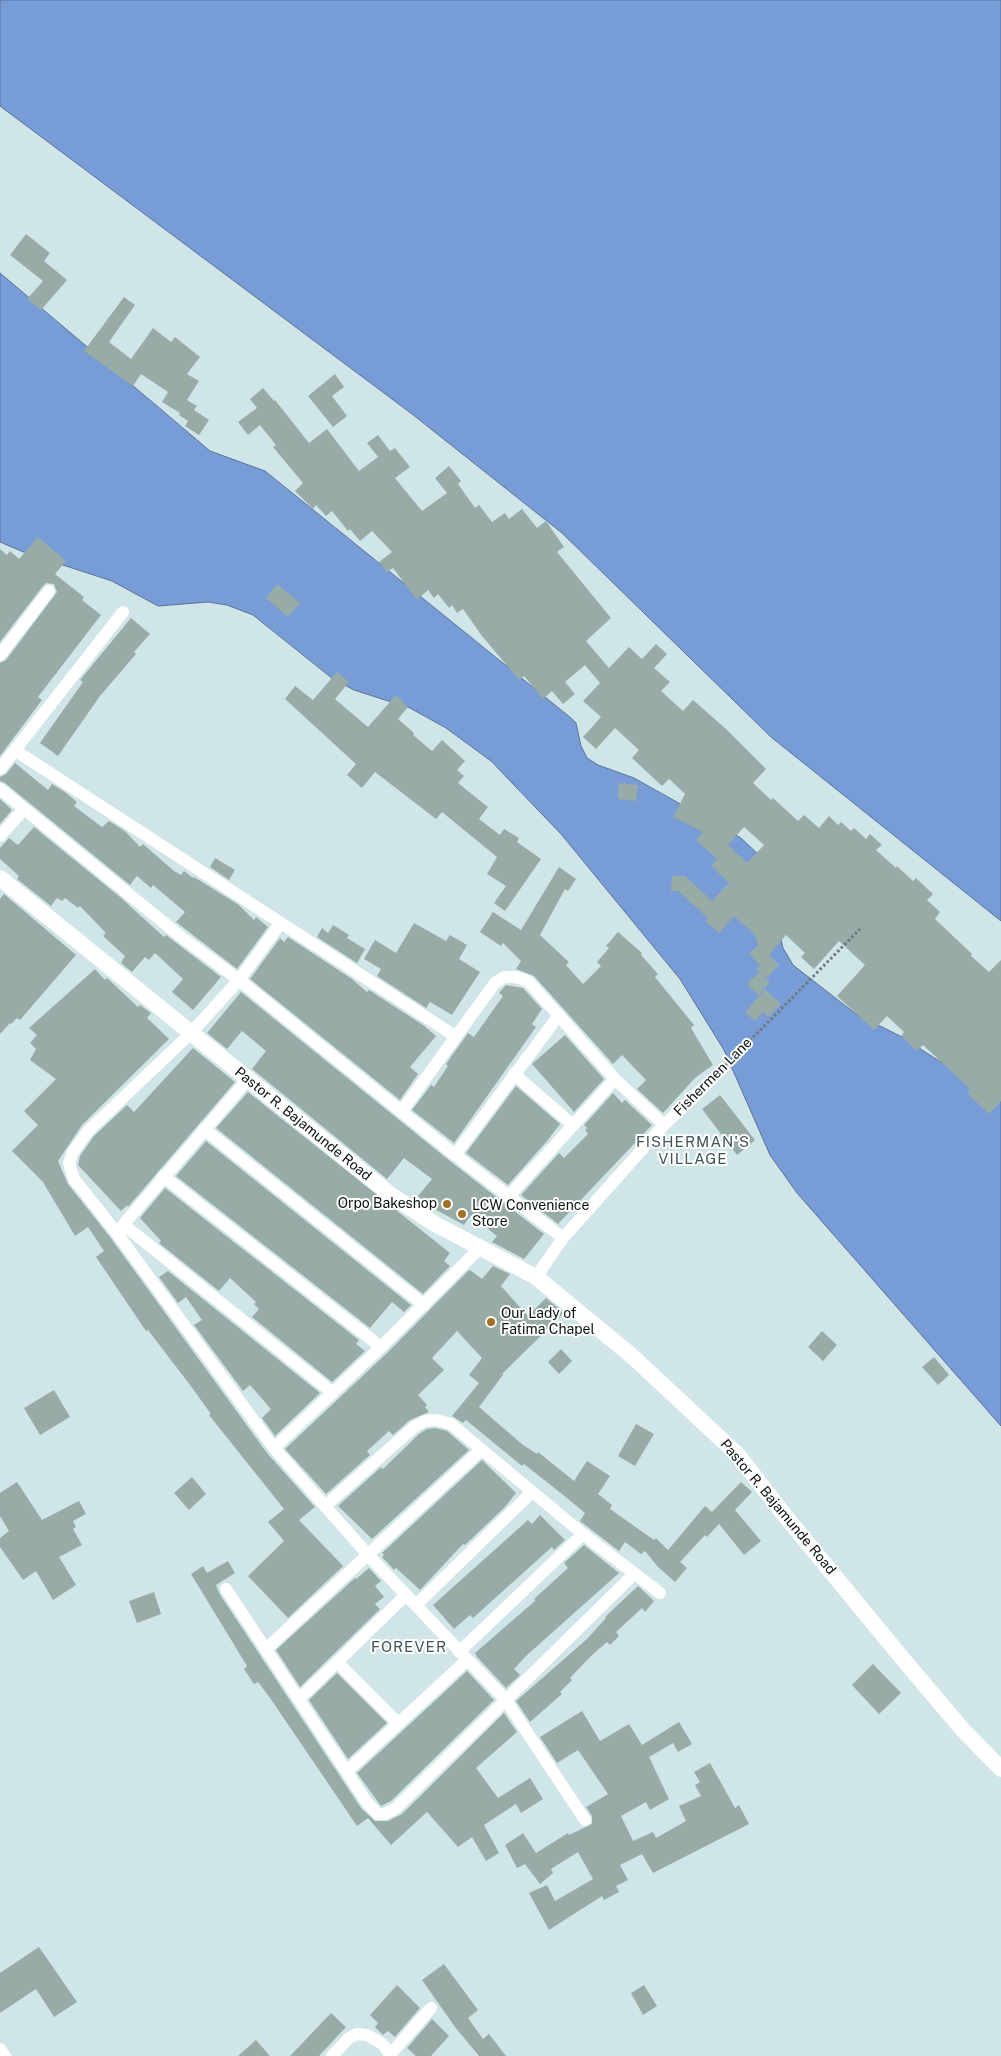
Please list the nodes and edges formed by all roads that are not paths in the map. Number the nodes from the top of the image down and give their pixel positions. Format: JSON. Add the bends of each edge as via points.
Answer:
{"nodes":[{"id":1,"x":49,"y":591,"type":"dead end"},
{"id":2,"x":123,"y":612,"type":"dead end"},
{"id":3,"x":0,"y":655,"type":"edge"},
{"id":4,"x":16,"y":751,"type":"junction"},
{"id":5,"x":0,"y":769,"type":"edge"},
{"id":6,"x":0,"y":789,"type":"edge"},
{"id":7,"x":24,"y":809,"type":"junction"},
{"id":8,"x":0,"y":836,"type":"edge"},
{"id":9,"x":0,"y":878,"type":"edge"},
{"id":10,"x":280,"y":924,"type":"junction"},
{"id":11,"x":239,"y":980,"type":"junction"},
{"id":12,"x":559,"y":1015,"type":"junction"},
{"id":13,"x":190,"y":1034,"type":"junction"},
{"id":14,"x":455,"y":1036,"type":"junction"},
{"id":15,"x":514,"y":1074,"type":"junction"},
{"id":16,"x":248,"y":1079,"type":"junction"},
{"id":17,"x":615,"y":1079,"type":"junction"},
{"id":18,"x":702,"y":1089,"type":"road end"},
{"id":19,"x":401,"y":1112,"type":"junction"},
{"id":20,"x":573,"y":1125,"type":"junction"},
{"id":21,"x":664,"y":1125,"type":"junction"},
{"id":22,"x":204,"y":1129,"type":"junction"},
{"id":23,"x":456,"y":1155,"type":"junction"},
{"id":24,"x":163,"y":1176,"type":"junction"},
{"id":25,"x":508,"y":1197,"type":"junction"},
{"id":26,"x":120,"y":1229,"type":"junction"},
{"id":27,"x":563,"y":1238,"type":"junction"},
{"id":28,"x":480,"y":1248,"type":"junction"},
{"id":29,"x":536,"y":1277,"type":"junction"},
{"id":30,"x":424,"y":1305,"type":"junction"},
{"id":31,"x":381,"y":1347,"type":"junction"},
{"id":32,"x":333,"y":1393,"type":"junction"},
{"id":33,"x":274,"y":1448,"type":"junction"},
{"id":34,"x":481,"y":1450,"type":"junction"},
{"id":35,"x":531,"y":1492,"type":"junction"},
{"id":36,"x":324,"y":1506,"type":"junction"},
{"id":37,"x":582,"y":1534,"type":"junction"},
{"id":38,"x":369,"y":1556,"type":"junction"},
{"id":39,"x":634,"y":1574,"type":"junction"},
{"id":40,"x":226,"y":1589,"type":"dead end"},
{"id":41,"x":660,"y":1593,"type":"dead end"},
{"id":42,"x":406,"y":1595,"type":"junction"},
{"id":43,"x":416,"y":1606,"type":"junction"},
{"id":44,"x":266,"y":1649,"type":"junction"},
{"id":45,"x":463,"y":1656,"type":"junction"},
{"id":46,"x":338,"y":1663,"type":"junction"},
{"id":47,"x":300,"y":1698,"type":"junction"},
{"id":48,"x":505,"y":1699,"type":"junction"},
{"id":49,"x":398,"y":1724,"type":"junction"},
{"id":50,"x":1001,"y":1769,"type":"edge"},
{"id":51,"x":347,"y":1771,"type":"junction"},
{"id":52,"x":585,"y":1820,"type":"dead end"},
{"id":53,"x":431,"y":2008,"type":"dead end"},
{"id":54,"x":0,"y":2049,"type":"edge"},
{"id":55,"x":390,"y":2055,"type":"edge"},
{"id":56,"x":5,"y":2056,"type":"edge"},
{"id":57,"x":332,"y":2056,"type":"edge"}],
"edges":[{"from":1,"to":3,"type":"street"},
{"from":2,"to":4,"type":"street"},
{"from":4,"to":5,"type":"street"},
{"from":4,"to":10,"type":"street"},
{"from":6,"to":7,"type":"street"},
{"from":7,"to":8,"type":"street"},
{"from":7,"to":11,"type":"street"},
{"from":9,"to":13,"type":"street","name":"Pastor R. Bajamunde Road"},
{"from":10,"to":11,"type":"street"},
{"from":10,"to":14,"type":"street"},
{"from":11,"to":13,"type":"street"},
{"from":11,"to":19,"type":"street"},
{"from":12,"to":14,"type":"street","via":[[528,981],[504,978],[495,983]]},
{"from":12,"to":15,"type":"street"},
{"from":12,"to":17,"type":"street"},
{"from":13,"to":16,"type":"street","name":"Pastor R. Bajamunde Road"},
{"from":13,"to":26,"type":"street","via":[[88,1131],[69,1163],[74,1179]]},
{"from":14,"to":19,"type":"street"},
{"from":15,"to":20,"type":"street"},
{"from":15,"to":23,"type":"street"},
{"from":16,"to":22,"type":"street"},
{"from":16,"to":28,"type":"street","name":"Pastor R. Bajamunde Road","via":[[391,1195]]},
{"from":17,"to":20,"type":"street"},
{"from":17,"to":21,"type":"street"},
{"from":18,"to":21,"type":"street","name":"Fishermen Lane"},
{"from":19,"to":23,"type":"street"},
{"from":20,"to":25,"type":"street"},
{"from":21,"to":27,"type":"street","name":"Fishermen Lane"},
{"from":22,"to":24,"type":"street"},
{"from":22,"to":30,"type":"street"},
{"from":23,"to":25,"type":"street"},
{"from":24,"to":26,"type":"street"},
{"from":24,"to":31,"type":"street"},
{"from":25,"to":27,"type":"street"},
{"from":26,"to":32,"type":"street"},
{"from":26,"to":33,"type":"street"},
{"from":27,"to":29,"type":"street","name":"Fishermen Lane"},
{"from":28,"to":29,"type":"street","name":"Pastor R. Bajamunde Road"},
{"from":28,"to":30,"type":"street"},
{"from":29,"to":50,"type":"street","name":"Pastor R. Bajamunde Road","via":[[632,1356],[737,1454],[902,1658]]},
{"from":30,"to":31,"type":"street"},
{"from":31,"to":32,"type":"street"},
{"from":32,"to":33,"type":"street"},
{"from":33,"to":36,"type":"street"},
{"from":34,"to":35,"type":"street"},
{"from":34,"to":36,"type":"street","via":[[451,1424],[425,1421]]},
{"from":34,"to":38,"type":"street"},
{"from":35,"to":37,"type":"street"},
{"from":35,"to":43,"type":"street"},
{"from":36,"to":38,"type":"street"},
{"from":37,"to":39,"type":"street"},
{"from":37,"to":45,"type":"street"},
{"from":38,"to":42,"type":"street"},
{"from":38,"to":44,"type":"street"},
{"from":39,"to":41,"type":"street"},
{"from":39,"to":48,"type":"street"},
{"from":40,"to":44,"type":"street"},
{"from":42,"to":43,"type":"street"},
{"from":42,"to":46,"type":"street"},
{"from":43,"to":45,"type":"street"},
{"from":44,"to":47,"type":"street"},
{"from":45,"to":48,"type":"street"},
{"from":45,"to":49,"type":"street"},
{"from":46,"to":47,"type":"street"},
{"from":46,"to":49,"type":"street"},
{"from":47,"to":51,"type":"street"},
{"from":48,"to":51,"type":"street","via":[[396,1808],[385,1814],[374,1810]]},
{"from":48,"to":52,"type":"street"},
{"from":49,"to":51,"type":"street"},
{"from":53,"to":55,"type":"street"},
{"from":54,"to":56,"type":"street"},
{"from":55,"to":57,"type":"street","via":[[382,2043],[357,2034]]}]}
